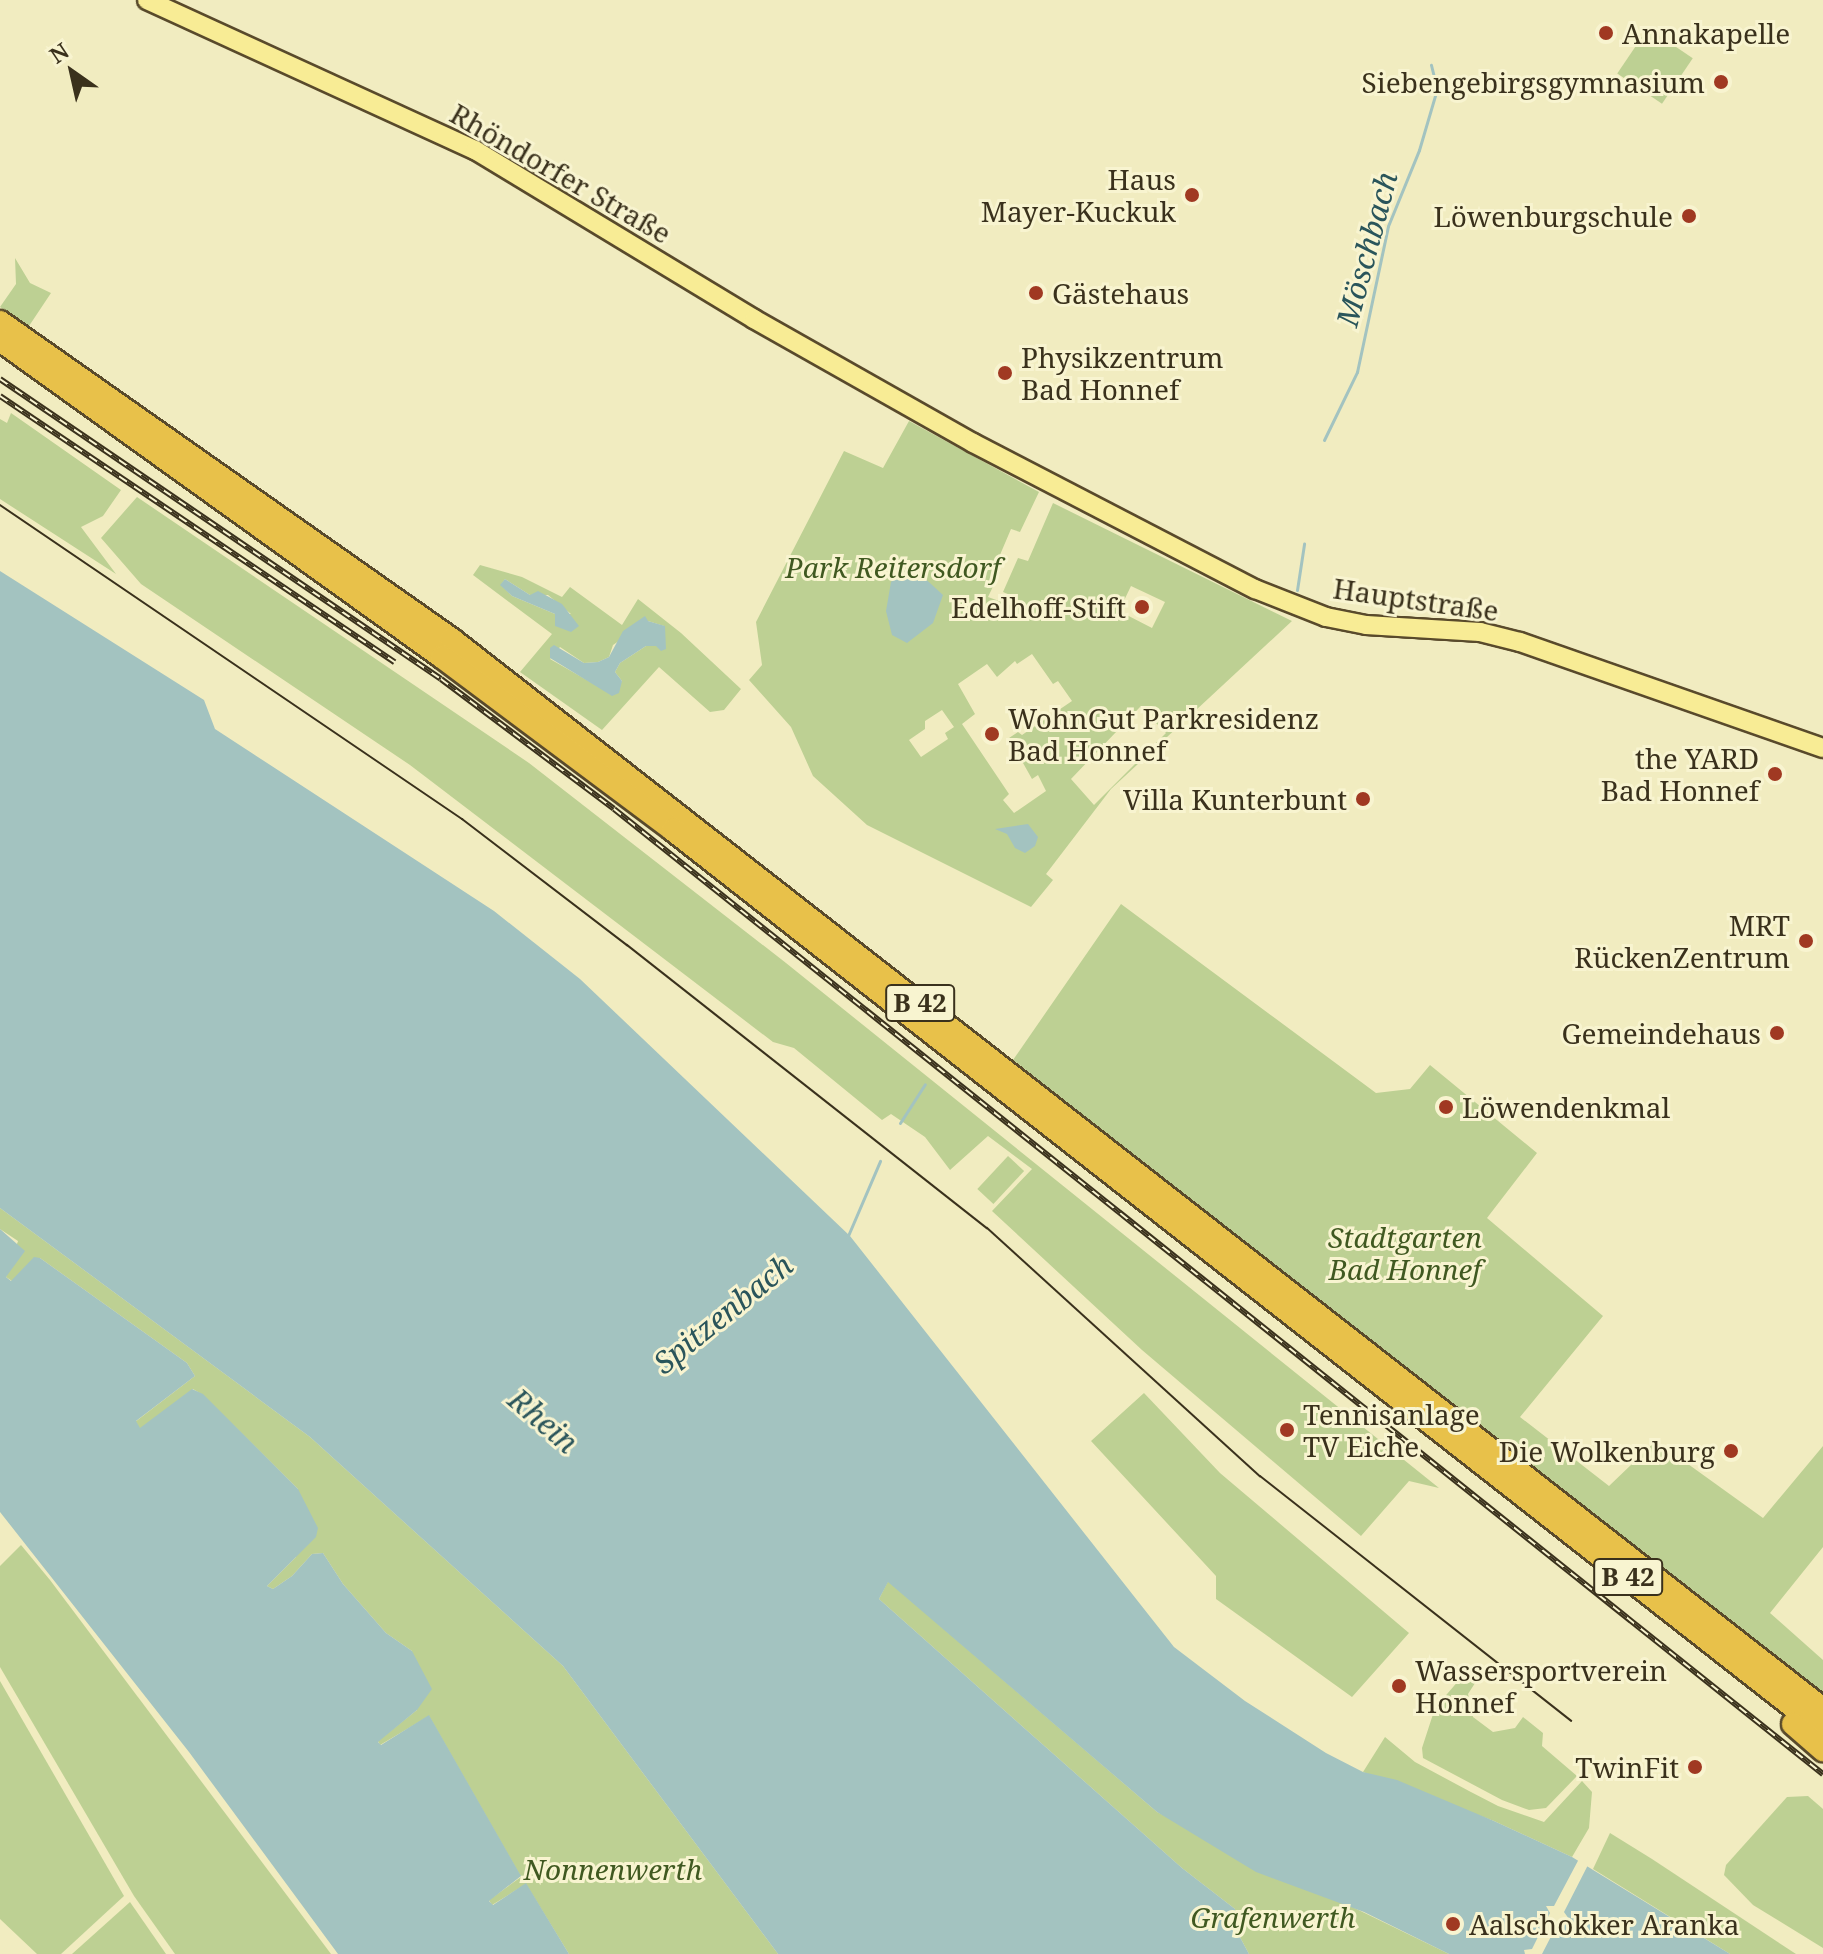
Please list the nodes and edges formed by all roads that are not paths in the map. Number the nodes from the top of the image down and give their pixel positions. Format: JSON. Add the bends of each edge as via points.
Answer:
{"nodes":[{"id":1,"x":147,"y":0,"type":"edge"},
{"id":2,"x":0,"y":322,"type":"edge"},
{"id":3,"x":0,"y":340,"type":"edge"},
{"id":4,"x":892,"y":397,"type":"joint"},
{"id":5,"x":1823,"y":748,"type":"edge"},
{"id":6,"x":1697,"y":1631,"type":"junction"},
{"id":7,"x":1823,"y":1709,"type":"edge"},
{"id":8,"x":1823,"y":1730,"type":"edge"},
{"id":9,"x":1823,"y":1750,"type":"edge"}],
"edges":[{"from":1,"to":4,"type":"main road","name":"Rhöndorfer Straße","via":[[475,150]]},
{"from":2,"to":7,"type":"highway","number":"B 42","via":[[451,639]]},
{"from":3,"to":6,"type":"highway","number":"B 42","via":[[673,830]]},
{"from":4,"to":5,"type":"main road","name":"Hauptstraße","via":[[1037,478],[1311,612],[1366,625],[1480,632],[1520,642]]},
{"from":6,"to":8,"type":"highway","number":"B 42"},
{"from":6,"to":9,"type":"highway","via":[[1712,1652]]}]}
